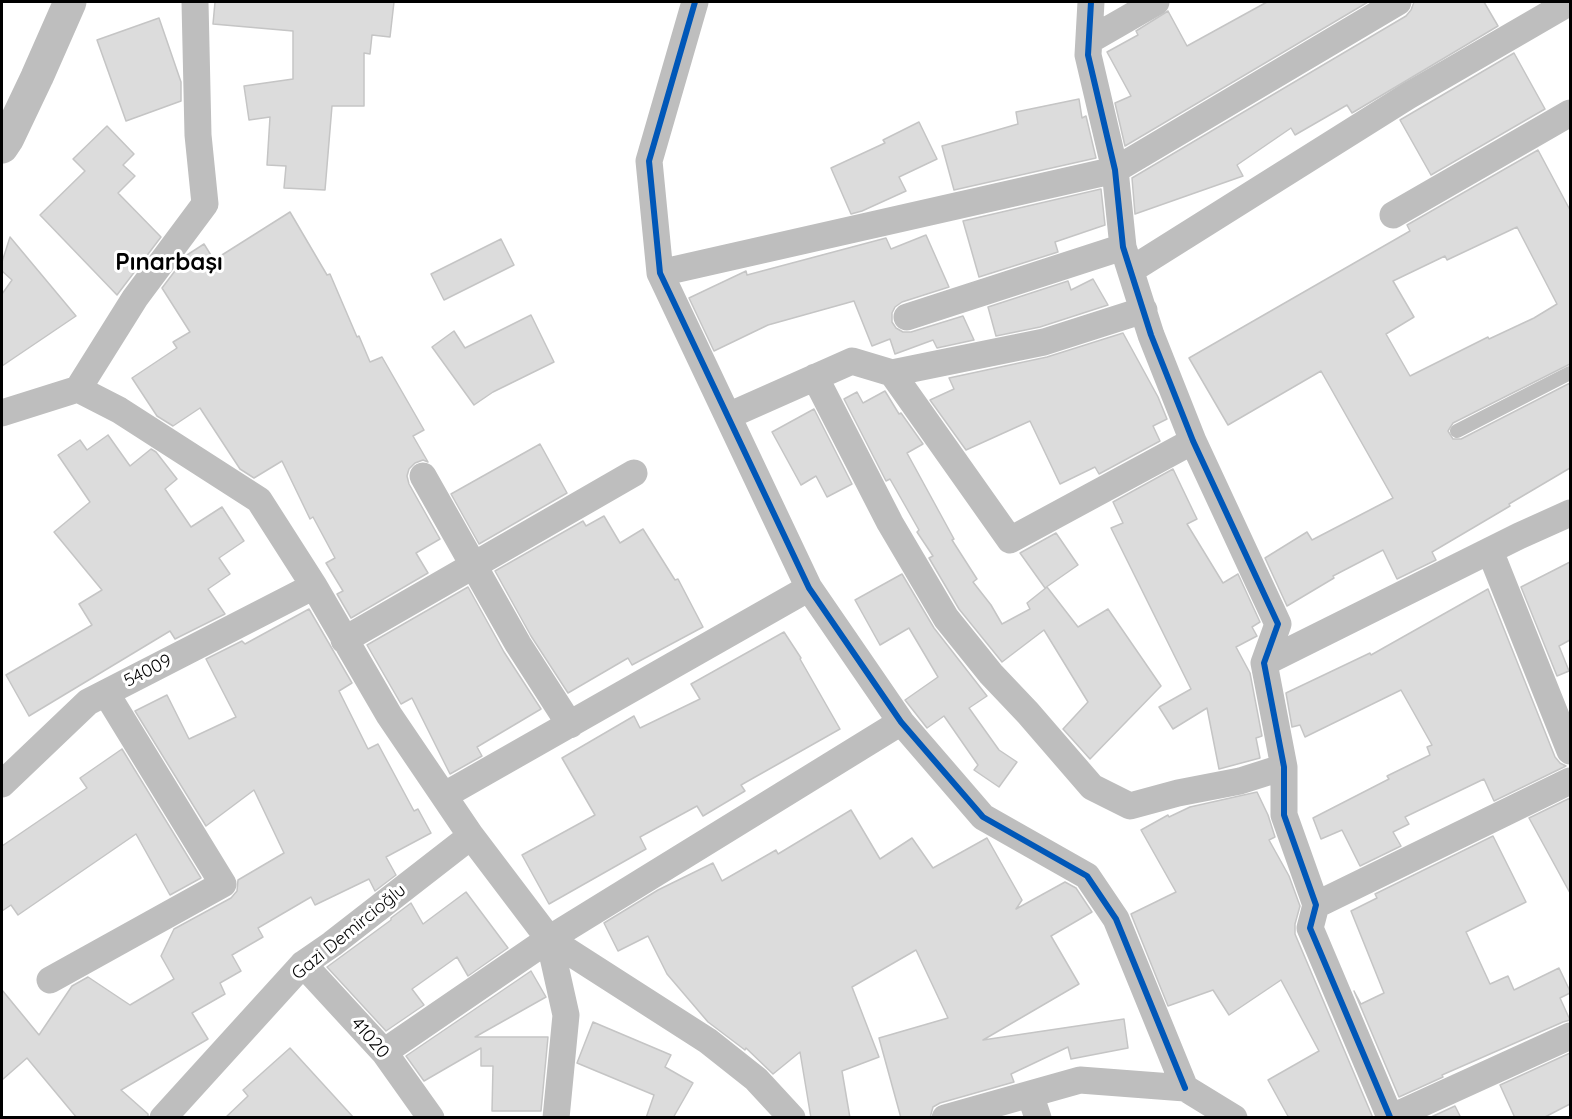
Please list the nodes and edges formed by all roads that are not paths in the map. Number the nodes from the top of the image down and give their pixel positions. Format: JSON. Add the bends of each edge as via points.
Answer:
{"nodes":[{"id":1,"x":70,"y":2,"type":"edge"},
{"id":2,"x":195,"y":2,"type":"edge"},
{"id":3,"x":695,"y":2,"type":"edge"},
{"id":4,"x":1091,"y":2,"type":"edge"},
{"id":5,"x":1156,"y":2,"type":"edge"},
{"id":6,"x":1398,"y":2,"type":"edge"},
{"id":7,"x":1570,"y":2,"type":"edge"},
{"id":8,"x":1090,"y":40,"type":"junction"},
{"id":9,"x":1570,"y":113,"type":"edge"},
{"id":10,"x":2,"y":147,"type":"edge"},
{"id":11,"x":1115,"y":170,"type":"junction"},
{"id":12,"x":1393,"y":215,"type":"dead end"},
{"id":13,"x":1127,"y":258,"type":"junction"},
{"id":14,"x":660,"y":273,"type":"junction"},
{"id":15,"x":1144,"y":310,"type":"junction"},
{"id":16,"x":907,"y":317,"type":"dead end"},
{"id":17,"x":892,"y":373,"type":"junction"},
{"id":18,"x":1570,"y":373,"type":"edge"},
{"id":19,"x":815,"y":377,"type":"junction"},
{"id":20,"x":78,"y":389,"type":"junction"},
{"id":21,"x":6,"y":411,"type":"edge"},
{"id":22,"x":728,"y":416,"type":"junction"},
{"id":23,"x":1457,"y":431,"type":"dead end"},
{"id":24,"x":1192,"y":441,"type":"junction"},
{"id":25,"x":634,"y":473,"type":"dead end"},
{"id":26,"x":423,"y":476,"type":"dead end"},
{"id":27,"x":1570,"y":513,"type":"edge"},
{"id":28,"x":1490,"y":551,"type":"junction"},
{"id":29,"x":473,"y":565,"type":"junction"},
{"id":30,"x":314,"y":586,"type":"junction"},
{"id":31,"x":808,"y":588,"type":"junction"},
{"id":32,"x":344,"y":640,"type":"junction"},
{"id":33,"x":1264,"y":663,"type":"junction"},
{"id":34,"x":106,"y":693,"type":"junction"},
{"id":35,"x":901,"y":722,"type":"junction"},
{"id":36,"x":570,"y":725,"type":"junction"},
{"id":37,"x":1570,"y":751,"type":"edge"},
{"id":38,"x":1284,"y":767,"type":"junction"},
{"id":39,"x":1570,"y":781,"type":"edge"},
{"id":40,"x":2,"y":784,"type":"edge"},
{"id":41,"x":445,"y":795,"type":"junction"},
{"id":42,"x":471,"y":836,"type":"junction"},
{"id":43,"x":1316,"y":905,"type":"junction"},
{"id":44,"x":549,"y":939,"type":"junction"},
{"id":45,"x":303,"y":964,"type":"junction"},
{"id":46,"x":50,"y":980,"type":"dead end"},
{"id":47,"x":1570,"y":1036,"type":"edge"},
{"id":48,"x":384,"y":1053,"type":"junction"},
{"id":49,"x":1185,"y":1088,"type":"junction"},
{"id":50,"x":1034,"y":1106,"type":"edge"},
{"id":51,"x":1390,"y":1117,"type":"edge"},
{"id":52,"x":163,"y":1118,"type":"edge"},
{"id":53,"x":430,"y":1118,"type":"edge"},
{"id":54,"x":556,"y":1118,"type":"edge"},
{"id":55,"x":792,"y":1118,"type":"edge"},
{"id":56,"x":945,"y":1118,"type":"edge"},
{"id":57,"x":1234,"y":1118,"type":"edge"}],
"edges":[{"from":1,"to":10,"type":"street"},
{"from":2,"to":20,"type":"street","via":[[198,135],[205,204],[135,298]]},
{"from":3,"to":14,"type":"street","via":[[649,161]]},
{"from":4,"to":8,"type":"street"},
{"from":5,"to":8,"type":"street"},
{"from":6,"to":11,"type":"street"},
{"from":7,"to":13,"type":"street"},
{"from":8,"to":11,"type":"street","via":[[1088,55]]},
{"from":9,"to":12,"type":"street"},
{"from":11,"to":13,"type":"street"},
{"from":11,"to":14,"type":"street"},
{"from":13,"to":15,"type":"street"},
{"from":13,"to":16,"type":"street"},
{"from":14,"to":22,"type":"street"},
{"from":15,"to":17,"type":"street","via":[[1044,342]]},
{"from":15,"to":24,"type":"street"},
{"from":17,"to":19,"type":"street","via":[[852,361]]},
{"from":17,"to":24,"type":"street","via":[[1010,540]]},
{"from":18,"to":23,"type":"lane"},
{"from":19,"to":22,"type":"street"},
{"from":19,"to":38,"type":"street","via":[[890,523],[946,618],[1092,787],[1131,806]]},
{"from":20,"to":21,"type":"street"},
{"from":20,"to":30,"type":"street","via":[[119,410],[259,500]]},
{"from":22,"to":31,"type":"street"},
{"from":24,"to":33,"type":"street","via":[[1278,624]]},
{"from":25,"to":29,"type":"street"},
{"from":26,"to":29,"type":"street"},
{"from":27,"to":28,"type":"street"},
{"from":28,"to":33,"type":"street"},
{"from":28,"to":37,"type":"street"},
{"from":29,"to":32,"type":"street"},
{"from":29,"to":36,"type":"street"},
{"from":30,"to":32,"type":"street"},
{"from":30,"to":34,"type":"street","name":"54009"},
{"from":31,"to":35,"type":"street"},
{"from":31,"to":36,"type":"street"},
{"from":32,"to":41,"type":"street","via":[[389,716]]},
{"from":33,"to":38,"type":"street"},
{"from":34,"to":40,"type":"street","name":"54009","via":[[88,702]]},
{"from":34,"to":46,"type":"street","via":[[223,884]]},
{"from":35,"to":44,"type":"street"},
{"from":35,"to":49,"type":"street","via":[[982,818],[1087,876],[1116,918]]},
{"from":36,"to":41,"type":"street"},
{"from":38,"to":43,"type":"street","via":[[1284,815]]},
{"from":39,"to":43,"type":"street"},
{"from":41,"to":42,"type":"street"},
{"from":42,"to":44,"type":"street"},
{"from":42,"to":45,"type":"street","name":"Gazi Demircioğlu"},
{"from":43,"to":51,"type":"street","via":[[1310,928]]},
{"from":44,"to":48,"type":"street"},
{"from":44,"to":54,"type":"street","via":[[566,1015]]},
{"from":44,"to":55,"type":"street","via":[[708,1041],[756,1079]]},
{"from":45,"to":48,"type":"street","name":"41020"},
{"from":45,"to":52,"type":"street","name":"Gazi Demircioğlu"},
{"from":47,"to":51,"type":"street"},
{"from":48,"to":53,"type":"street","name":"41020"},
{"from":49,"to":50,"type":"street","via":[[1080,1080]]},
{"from":49,"to":57,"type":"street"},
{"from":50,"to":56,"type":"street"}]}
